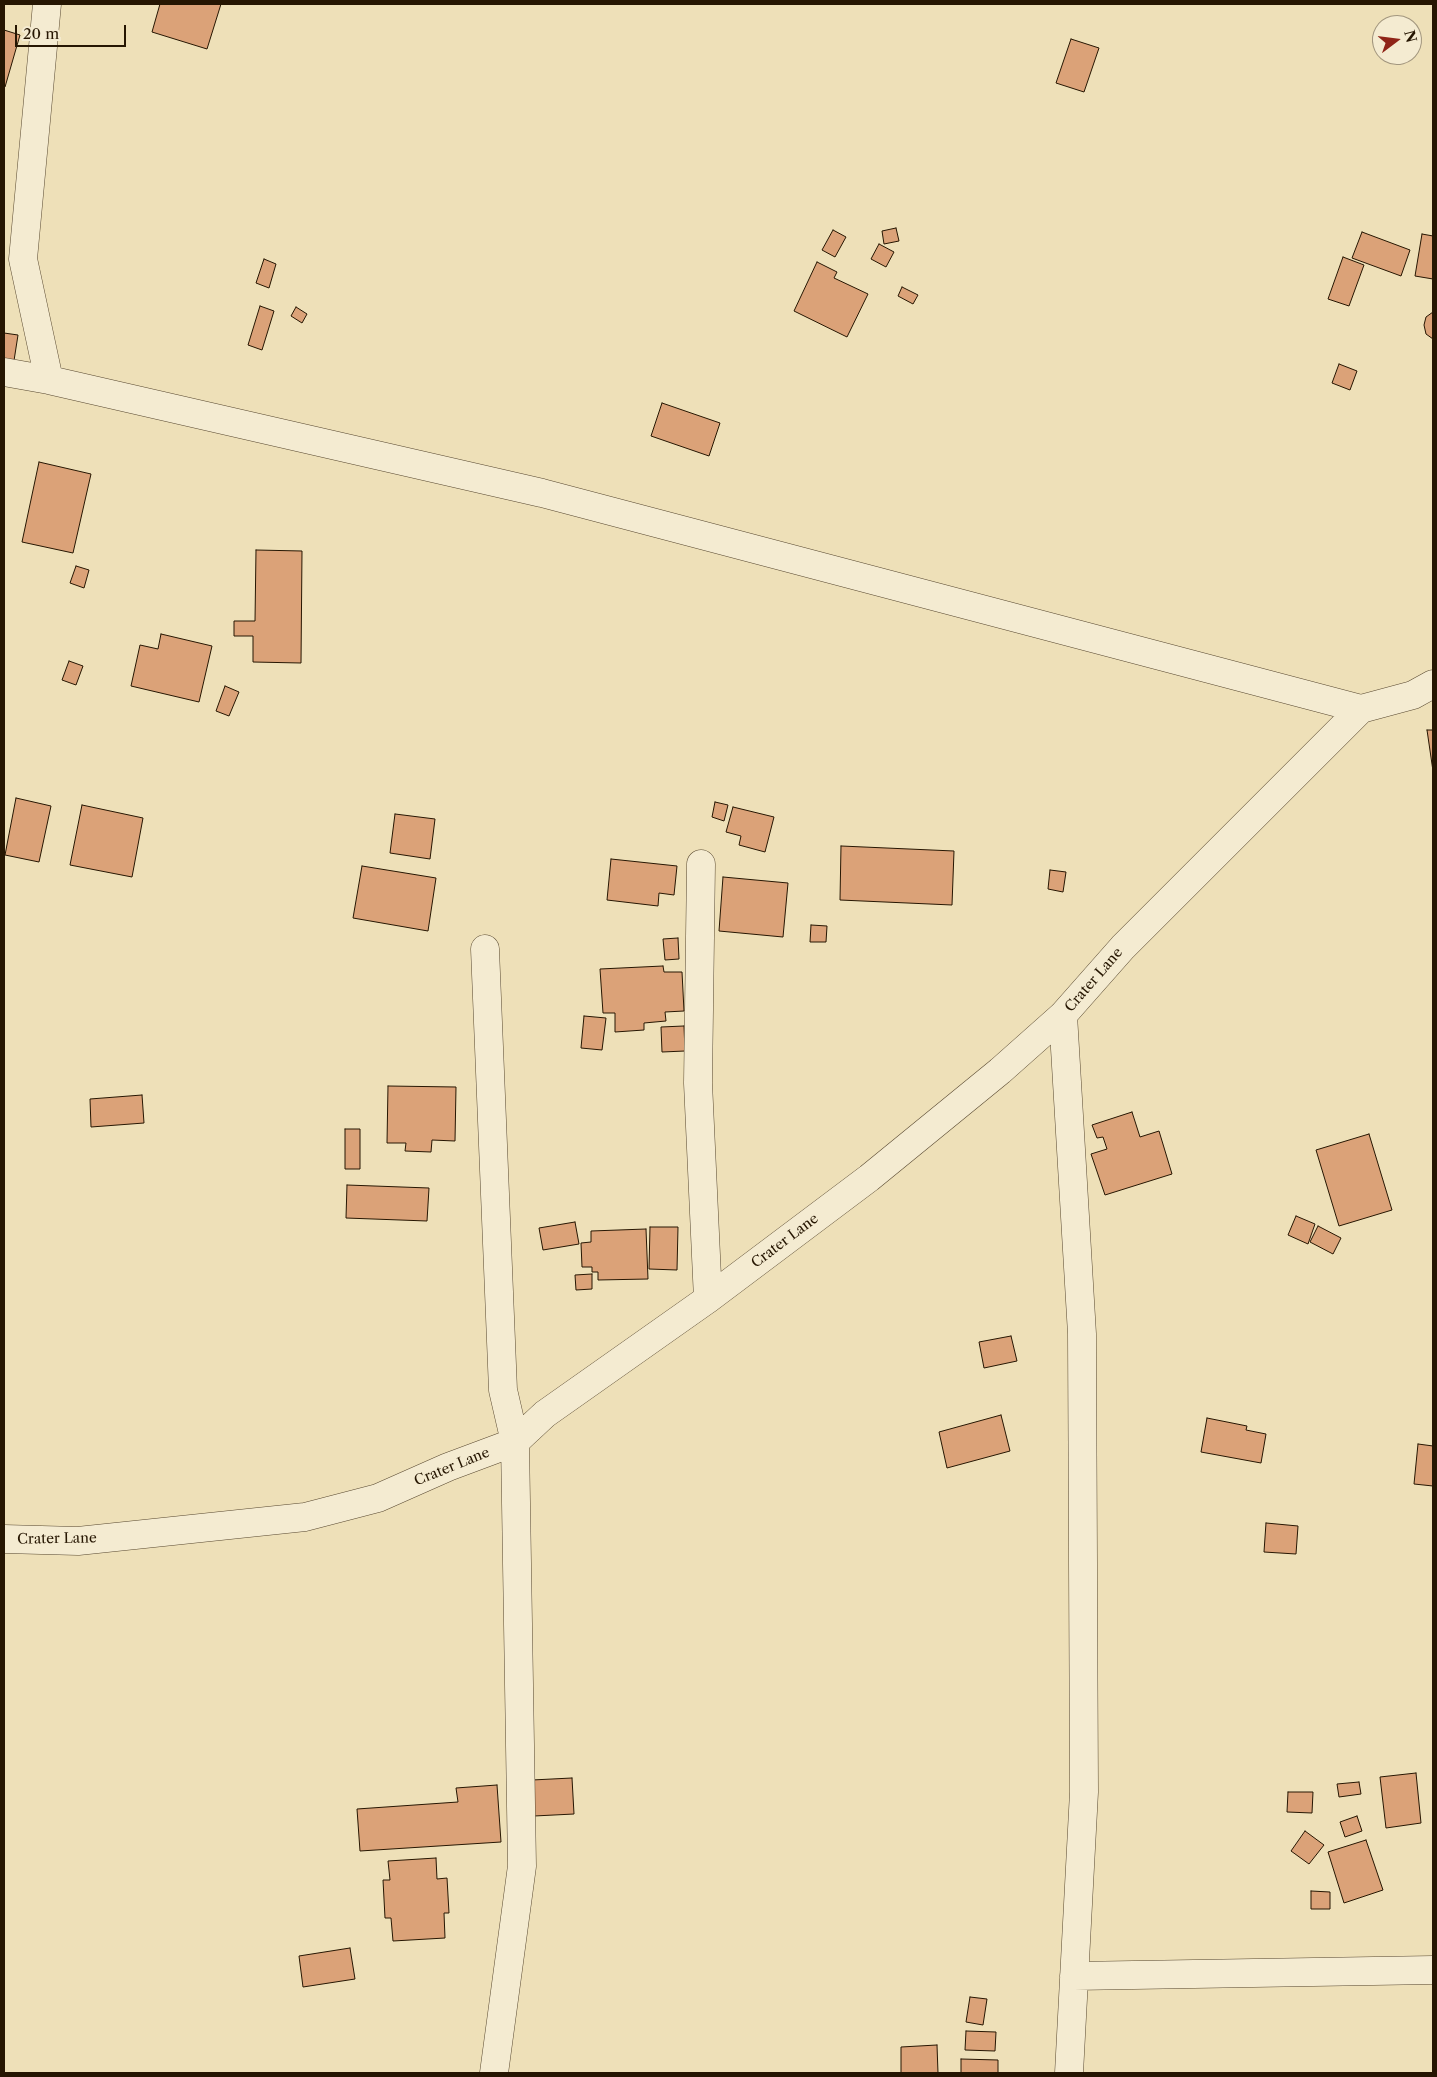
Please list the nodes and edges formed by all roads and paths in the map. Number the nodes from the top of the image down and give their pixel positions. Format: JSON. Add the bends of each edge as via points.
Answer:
{"nodes":[{"id":1,"x":47,"y":4,"type":"edge"},
{"id":2,"x":4,"y":372,"type":"edge"},
{"id":3,"x":49,"y":380,"type":"junction"},
{"id":4,"x":1433,"y":684,"type":"edge"},
{"id":5,"x":1361,"y":709,"type":"junction"},
{"id":6,"x":701,"y":864,"type":"dead end"},
{"id":7,"x":486,"y":949,"type":"dead end"},
{"id":8,"x":1063,"y":1016,"type":"junction"},
{"id":9,"x":708,"y":1298,"type":"junction"},
{"id":10,"x":515,"y":1442,"type":"junction"},
{"id":11,"x":4,"y":1539,"type":"edge"},
{"id":12,"x":1433,"y":1970,"type":"edge"},
{"id":13,"x":1074,"y":1976,"type":"junction"},
{"id":14,"x":494,"y":2073,"type":"edge"},
{"id":15,"x":1069,"y":2073,"type":"edge"}],
"edges":[{"from":1,"to":3,"type":"street","via":[[23,259]]},
{"from":2,"to":3,"type":"street"},
{"from":3,"to":5,"type":"street","via":[[542,493]]},
{"from":4,"to":5,"type":"street","name":"Crater Lane","via":[[1413,695]]},
{"from":5,"to":8,"type":"street","name":"Crater Lane","via":[[1123,947]]},
{"from":6,"to":9,"type":"street","via":[[698,1083]]},
{"from":7,"to":10,"type":"street","via":[[503,1390]]},
{"from":8,"to":9,"type":"street","name":"Crater Lane","via":[[869,1178]]},
{"from":8,"to":13,"type":"street","via":[[1082,1334],[1084,1792]]},
{"from":9,"to":10,"type":"street","name":"Crater Lane","via":[[545,1414]]},
{"from":10,"to":11,"type":"street","name":"Crater Lane","via":[[378,1498],[305,1517],[78,1541]]},
{"from":10,"to":14,"type":"street","via":[[522,1866]]},
{"from":12,"to":13,"type":"street"},
{"from":13,"to":15,"type":"street"}]}
